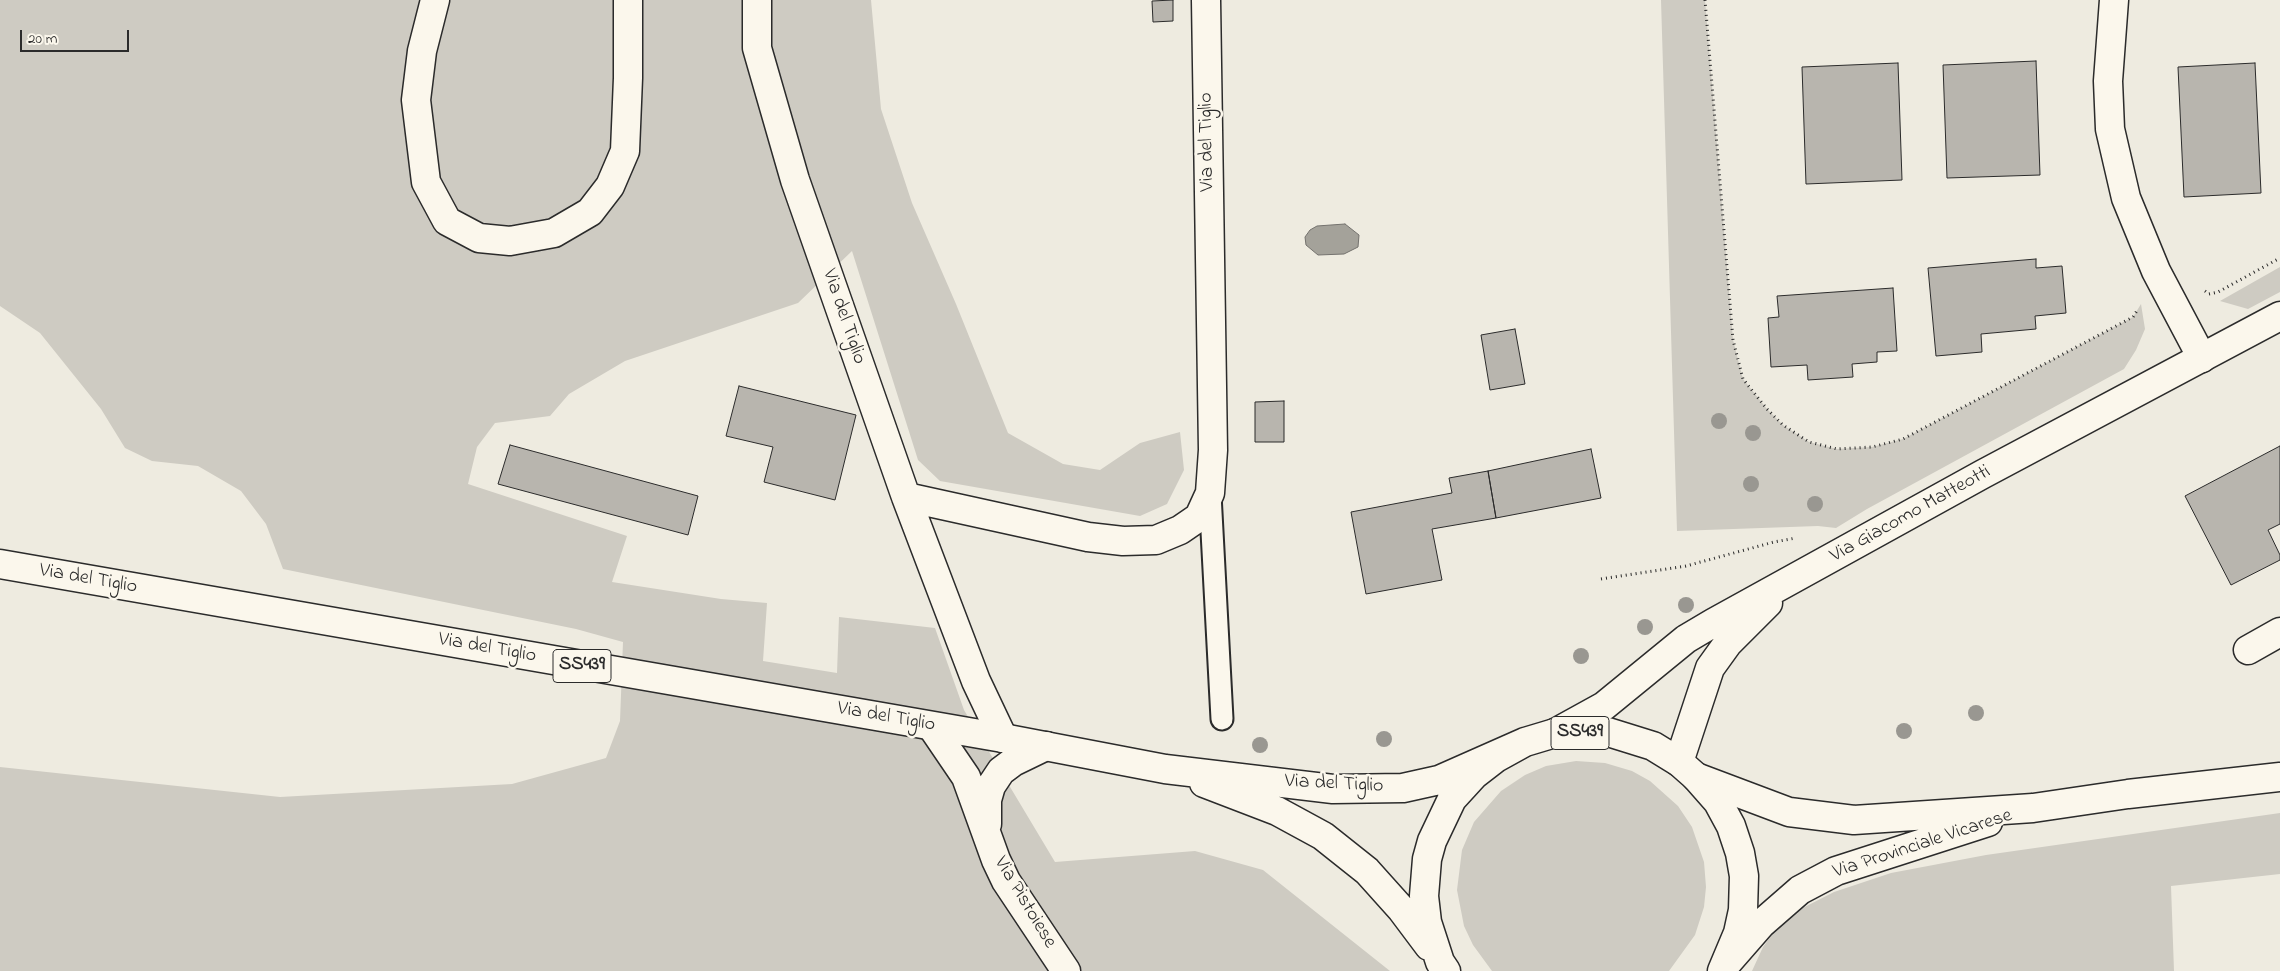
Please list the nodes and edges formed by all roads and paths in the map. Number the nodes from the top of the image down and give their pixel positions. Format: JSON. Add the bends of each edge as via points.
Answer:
{"nodes":[{"id":1,"x":435,"y":0,"type":"edge"},
{"id":2,"x":628,"y":0,"type":"edge"},
{"id":3,"x":757,"y":0,"type":"edge"},
{"id":4,"x":1206,"y":0,"type":"edge"},
{"id":5,"x":1705,"y":0,"type":"edge"},
{"id":6,"x":2114,"y":0,"type":"edge"},
{"id":7,"x":2280,"y":258,"type":"edge"},
{"id":8,"x":2202,"y":290,"type":"dead end"},
{"id":9,"x":2141,"y":304,"type":"dead end"},
{"id":10,"x":2280,"y":316,"type":"edge"},
{"id":11,"x":2202,"y":358,"type":"junction"},
{"id":12,"x":1210,"y":493,"type":"junction"},
{"id":13,"x":906,"y":497,"type":"junction"},
{"id":14,"x":1848,"y":550,"type":"junction"},
{"id":15,"x":0,"y":564,"type":"edge"},
{"id":16,"x":1810,"y":571,"type":"junction"},
{"id":17,"x":1601,"y":579,"type":"dead end"},
{"id":18,"x":2280,"y":632,"type":"edge"},
{"id":19,"x":2248,"y":650,"type":"dead end"},
{"id":20,"x":1222,"y":718,"type":"dead end"},
{"id":21,"x":932,"y":726,"type":"junction"},
{"id":22,"x":1555,"y":734,"type":"junction"},
{"id":23,"x":1003,"y":738,"type":"junction"},
{"id":24,"x":1525,"y":742,"type":"junction"},
{"id":25,"x":1046,"y":746,"type":"junction"},
{"id":26,"x":1165,"y":769,"type":"junction"},
{"id":27,"x":1687,"y":769,"type":"junction"},
{"id":28,"x":2280,"y":777,"type":"edge"},
{"id":29,"x":2033,"y":808,"type":"junction"},
{"id":30,"x":987,"y":833,"type":"junction"},
{"id":31,"x":1443,"y":967,"type":"edge"},
{"id":32,"x":1724,"y":968,"type":"edge"},
{"id":33,"x":1066,"y":971,"type":"edge"}],
"edges":[{"from":1,"to":2,"type":"main road","via":[[422,51],[416,100],[426,182],[447,221],[479,238],[510,241],[554,234],[590,212],[610,186],[624,151]]},
{"from":3,"to":13,"type":"main road","name":"Via del Tiglio","via":[[757,48],[795,180]]},
{"from":4,"to":12,"type":"main road","name":"Via del Tiglio","via":[[1213,450]]},
{"from":5,"to":9,"type":"path","via":[[1734,349],[1743,379],[1767,409],[1790,429],[1809,442],[1836,449],[1872,447],[1903,439],[2133,317]]},
{"from":6,"to":11,"type":"main road","via":[[2108,81],[2110,128],[2121,178],[2156,271]]},
{"from":7,"to":8,"type":"path","via":[[2218,292],[2209,294]]},
{"from":10,"to":11,"type":"main road","name":"Via Giacomo Matteotti"},
{"from":11,"to":14,"type":"main road","name":"Via Giacomo Matteotti"},
{"from":12,"to":13,"type":"main road","via":[[1199,517],[1180,530],[1156,540],[1088,537]]},
{"from":12,"to":20,"type":"lane"},
{"from":13,"to":23,"type":"main road","name":"Via del Tiglio","via":[[976,680]]},
{"from":14,"to":16,"type":"main road","name":"Via Giacomo Matteotti"},
{"from":14,"to":17,"type":"path","via":[[1828,539],[1802,537],[1686,566]]},
{"from":15,"to":21,"type":"main road","name":"Via del Tiglio","number":"SS439"},
{"from":16,"to":22,"type":"main road","name":"Via Giacomo Matteotti","via":[[1686,639],[1604,706]]},
{"from":16,"to":27,"type":"main road","via":[[1761,609],[1728,643],[1710,668]]},
{"from":18,"to":19,"type":"main road"},
{"from":21,"to":23,"type":"main road","name":"Via del Tiglio","number":"SS439"},
{"from":21,"to":30,"type":"main road","name":"Via Pistoiese","via":[[966,778]]},
{"from":22,"to":24,"type":"main road","number":"SS439"},
{"from":22,"to":27,"type":"main road","number":"SS439","via":[[1608,732],[1625,736],[1653,746]]},
{"from":23,"to":25,"type":"main road","name":"Via del Tiglio","number":"SS439"},
{"from":24,"to":26,"type":"main road","name":"Via del Tiglio","via":[[1439,780],[1403,788],[1334,789]]},
{"from":24,"to":31,"type":"main road","number":"SS439","via":[[1474,775],[1452,800],[1432,841],[1424,896],[1427,922]]},
{"from":25,"to":26,"type":"main road","name":"Via del Tiglio","number":"SS439"},
{"from":25,"to":30,"type":"main road","via":[[1001,771],[987,800]]},
{"from":26,"to":31,"type":"main road","name":"Via del Tiglio","via":[[1277,811],[1322,836],[1367,871],[1402,910]]},
{"from":27,"to":29,"type":"main road","name":"Via Provinciale Vicarese","via":[[1789,812],[1854,820]]},
{"from":27,"to":32,"type":"main road","number":"SS439","via":[[1718,802],[1740,853],[1744,876],[1741,918]]},
{"from":28,"to":29,"type":"main road","name":"Via Provinciale Vicarese"},
{"from":29,"to":32,"type":"main road","name":"Via Provinciale Vicarese","via":[[1836,871],[1794,896],[1761,924]]},
{"from":30,"to":33,"type":"main road","name":"Via Pistoiese","via":[[1006,880]]}]}
